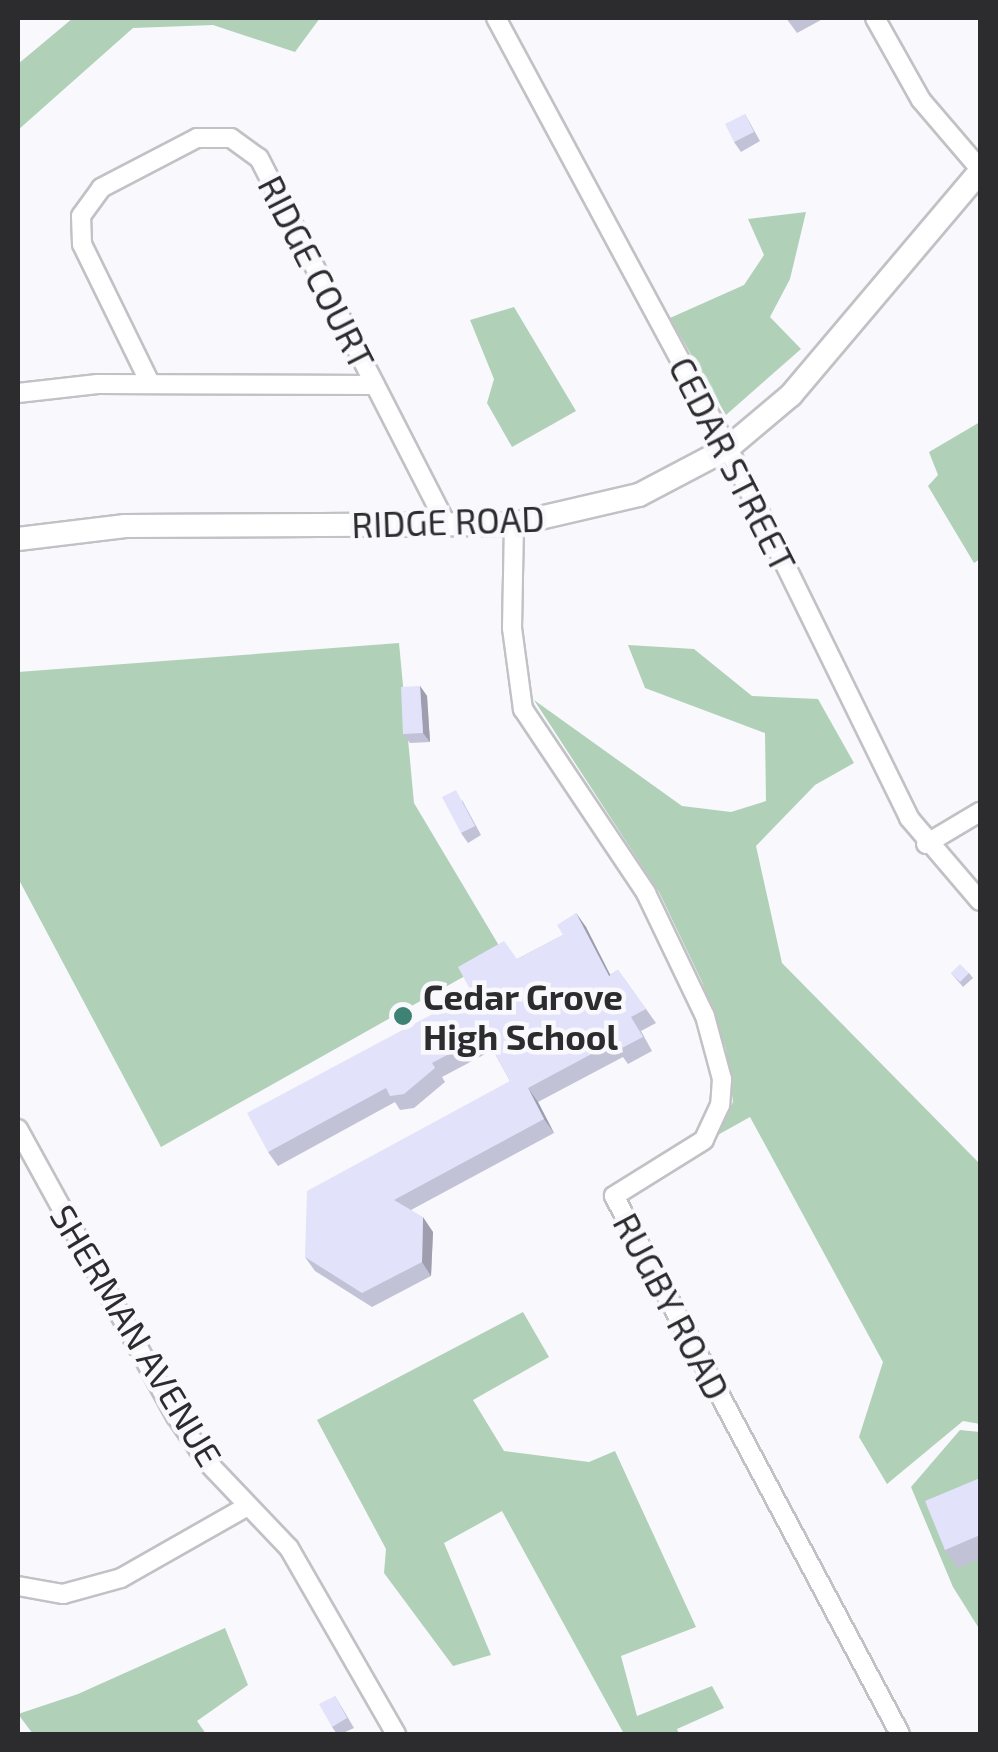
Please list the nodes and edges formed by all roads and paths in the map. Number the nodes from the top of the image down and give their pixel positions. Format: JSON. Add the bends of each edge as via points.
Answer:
{"nodes":[{"id":1,"x":496,"y":18,"type":"edge"},
{"id":2,"x":875,"y":18,"type":"edge"},
{"id":3,"x":980,"y":170,"type":"edge"},
{"id":4,"x":150,"y":383,"type":"junction"},
{"id":5,"x":375,"y":384,"type":"junction"},
{"id":6,"x":18,"y":392,"type":"edge"},
{"id":7,"x":728,"y":448,"type":"junction"},
{"id":8,"x":514,"y":524,"type":"junction"},
{"id":9,"x":447,"y":525,"type":"junction"},
{"id":10,"x":18,"y":539,"type":"edge"},
{"id":11,"x":980,"y":812,"type":"edge"},
{"id":12,"x":926,"y":844,"type":"junction"},
{"id":13,"x":980,"y":900,"type":"edge"},
{"id":14,"x":18,"y":1129,"type":"edge"},
{"id":15,"x":248,"y":1506,"type":"junction"},
{"id":16,"x":18,"y":1586,"type":"edge"},
{"id":17,"x":396,"y":1734,"type":"edge"},
{"id":18,"x":900,"y":1734,"type":"edge"}],
"edges":[{"from":1,"to":7,"type":"street","name":"CEDAR STREET"},
{"from":2,"to":3,"type":"street","via":[[922,100]]},
{"from":3,"to":7,"type":"main road","name":"RIDGE ROAD","via":[[810,375]]},
{"from":4,"to":5,"type":"street"},
{"from":4,"to":5,"type":"street","name":"RIDGE COURT","via":[[82,244],[80,216],[101,188],[214,135],[239,142],[259,158]]},
{"from":4,"to":6,"type":"street"},
{"from":5,"to":9,"type":"street","name":"RIDGE COURT"},
{"from":7,"to":8,"type":"main road","name":"RIDGE ROAD","via":[[628,499]]},
{"from":7,"to":12,"type":"street","name":"CEDAR STREET"},
{"from":8,"to":9,"type":"main road","name":"RIDGE ROAD"},
{"from":8,"to":18,"type":"street","name":"RUGBY ROAD","via":[[512,628],[524,709],[646,893],[705,1016],[722,1078],[716,1118],[695,1149],[614,1196]]},
{"from":9,"to":10,"type":"main road","name":"RIDGE ROAD","via":[[125,526]]},
{"from":11,"to":12,"type":"street"},
{"from":12,"to":13,"type":"street","name":"CEDAR STREET"},
{"from":14,"to":15,"type":"street","name":"SHERMAN AVENUE","via":[[176,1416]]},
{"from":15,"to":16,"type":"street","via":[[120,1578],[63,1594]]},
{"from":15,"to":17,"type":"street","name":"SHERMAN AVENUE","via":[[320,1594]]}]}
